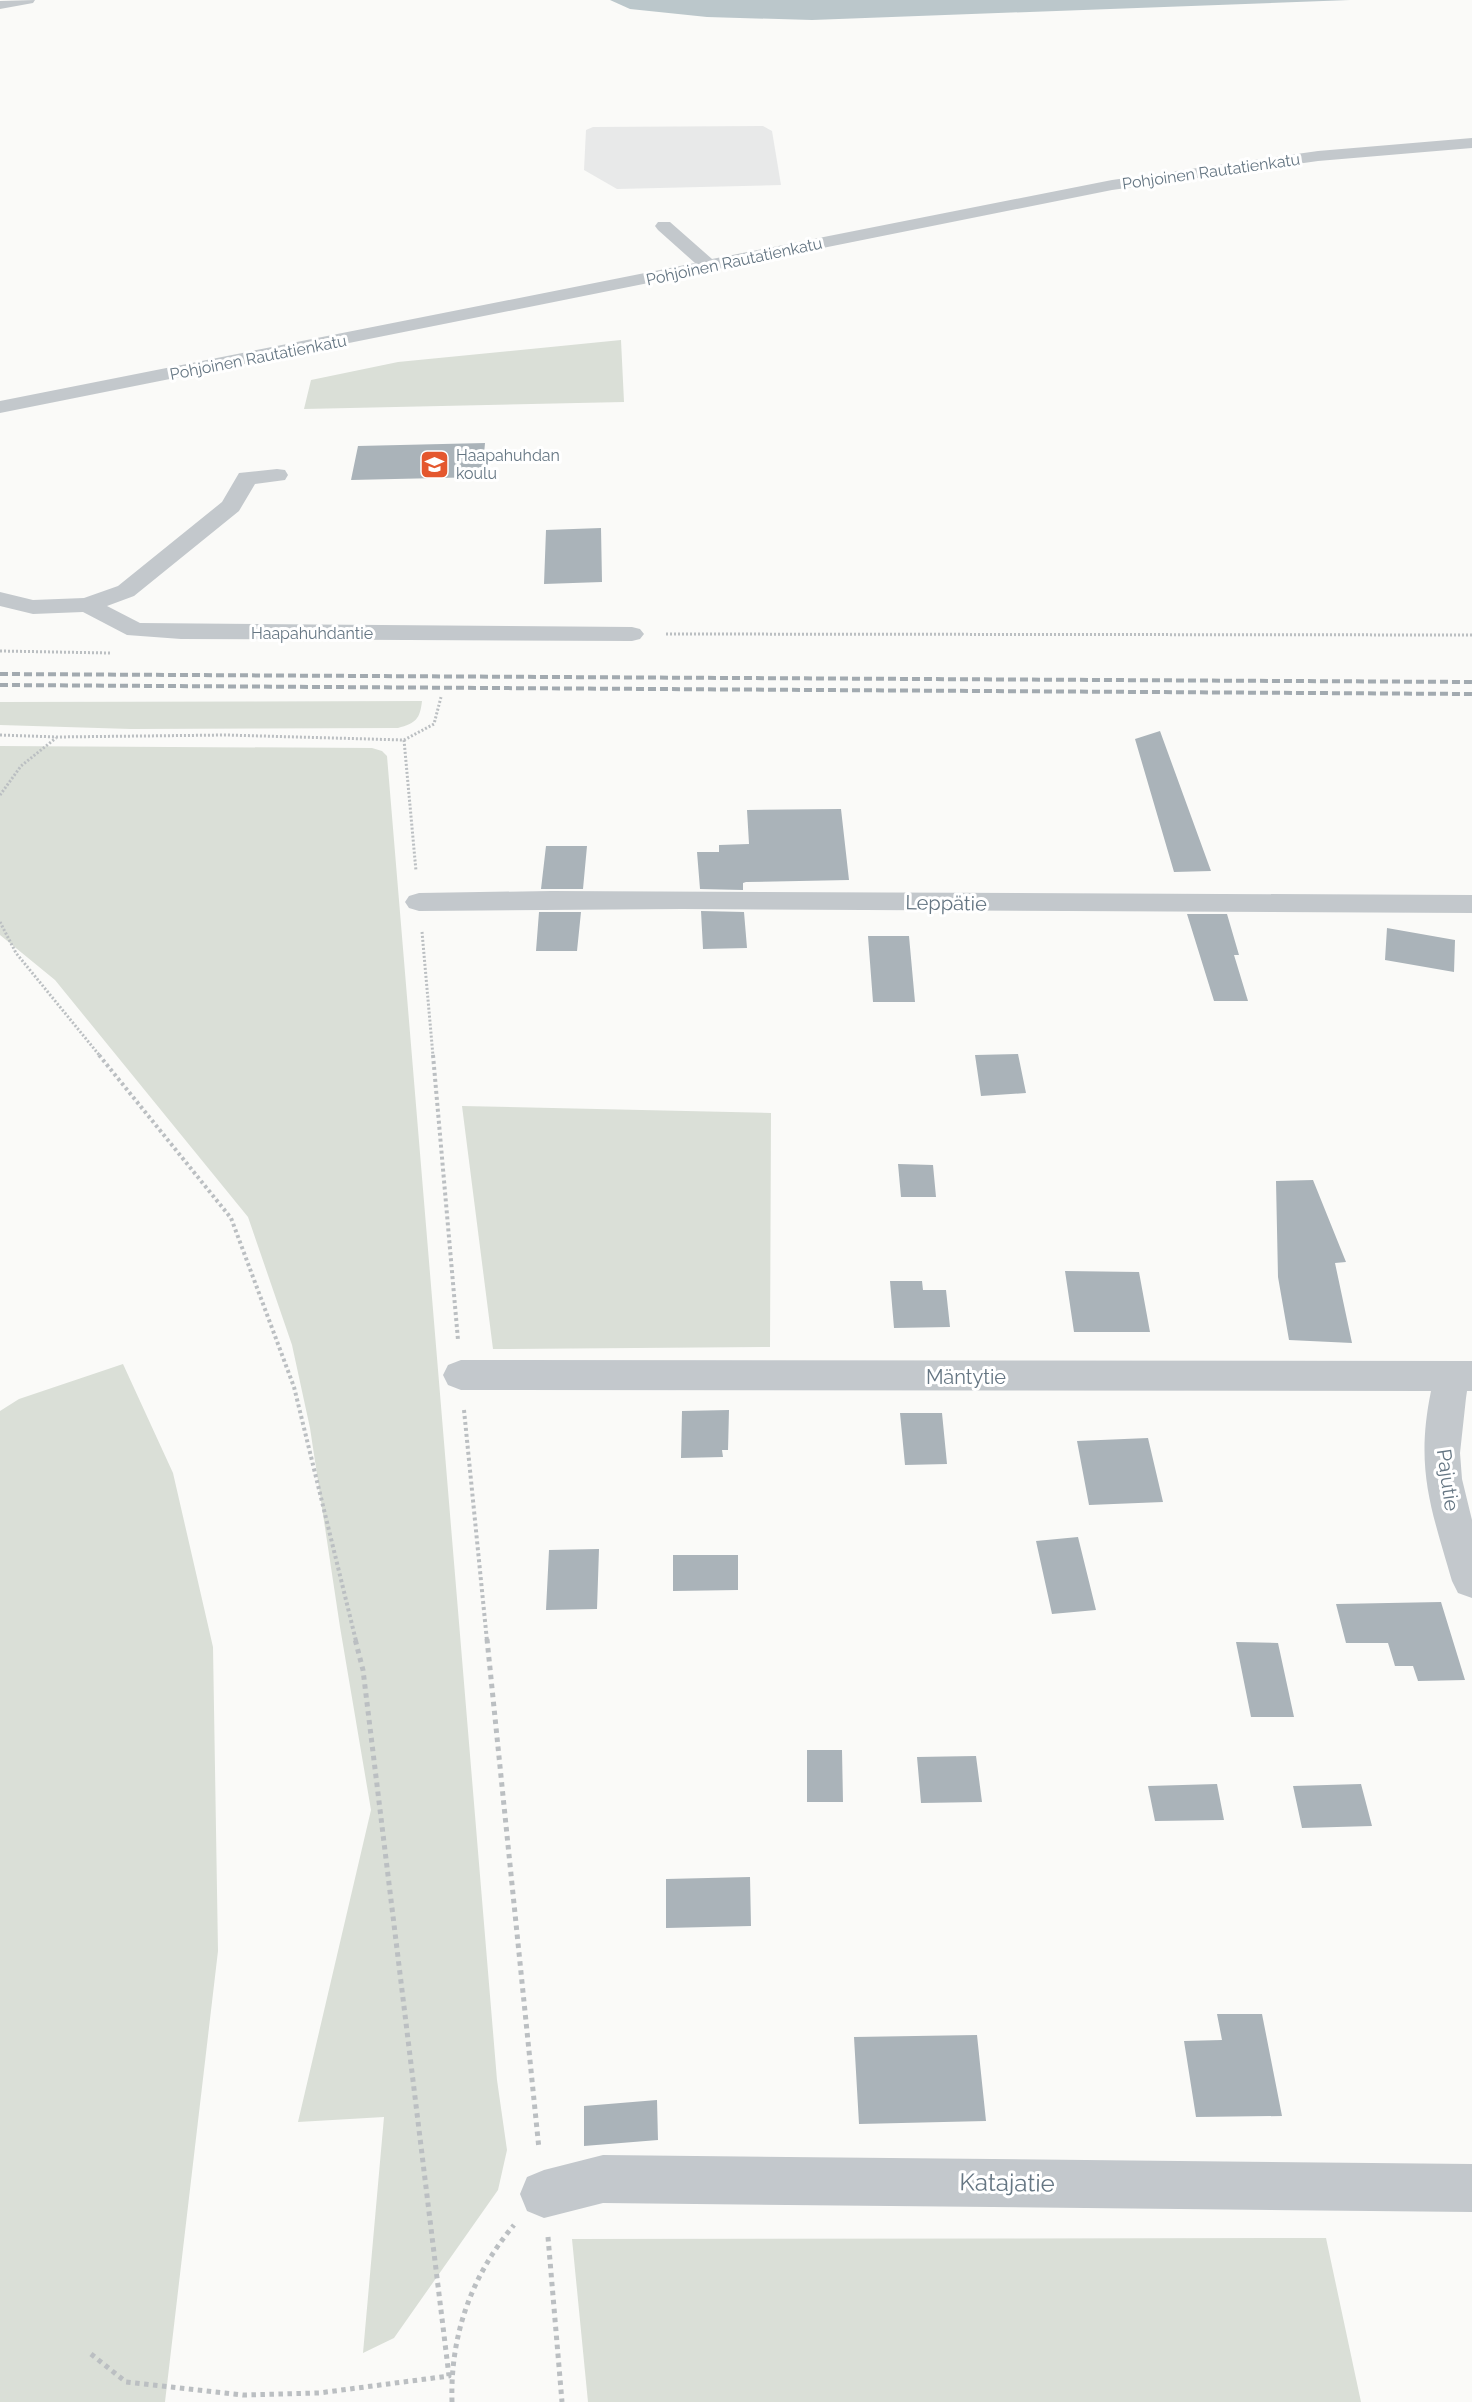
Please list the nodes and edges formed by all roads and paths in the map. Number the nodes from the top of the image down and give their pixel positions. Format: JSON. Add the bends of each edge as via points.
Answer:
{"nodes":[{"id":1,"x":28,"y":0,"type":"edge"},
{"id":2,"x":0,"y":5,"type":"edge"},
{"id":3,"x":1472,"y":142,"type":"edge"},
{"id":4,"x":664,"y":226,"type":"dead end"},
{"id":5,"x":710,"y":266,"type":"junction"},
{"id":6,"x":0,"y":407,"type":"edge"},
{"id":7,"x":278,"y":475,"type":"dead end"},
{"id":8,"x":0,"y":599,"type":"edge"},
{"id":9,"x":87,"y":605,"type":"junction"},
{"id":10,"x":632,"y":634,"type":"joint"},
{"id":11,"x":1472,"y":635,"type":"edge"},
{"id":12,"x":0,"y":651,"type":"edge"},
{"id":13,"x":114,"y":653,"type":"dead end"},
{"id":14,"x":441,"y":697,"type":"dead end"},
{"id":15,"x":0,"y":735,"type":"edge"},
{"id":16,"x":57,"y":737,"type":"junction"},
{"id":17,"x":404,"y":740,"type":"junction"},
{"id":18,"x":0,"y":795,"type":"edge"},
{"id":19,"x":419,"y":902,"type":"junction"},
{"id":20,"x":1472,"y":904,"type":"edge"},
{"id":21,"x":0,"y":922,"type":"edge"},
{"id":22,"x":461,"y":1375,"type":"junction"},
{"id":23,"x":1462,"y":1376,"type":"edge"},
{"id":24,"x":1472,"y":1581,"type":"edge"},
{"id":25,"x":1472,"y":2188,"type":"edge"},
{"id":26,"x":544,"y":2194,"type":"junction"},
{"id":27,"x":91,"y":2354,"type":"dead end"},
{"id":28,"x":449,"y":2376,"type":"junction"},
{"id":29,"x":452,"y":2402,"type":"edge"},
{"id":30,"x":562,"y":2402,"type":"edge"}],
"edges":[{"from":1,"to":2,"type":"street"},
{"from":3,"to":5,"type":"street","name":"Pohjoinen Rautatienkatu","via":[[1317,156],[1123,183]]},
{"from":4,"to":5,"type":"street"},
{"from":5,"to":6,"type":"street","name":"Pohjoinen Rautatienkatu","via":[[526,303],[466,300],[408,312],[390,331]]},
{"from":7,"to":9,"type":"street","via":[[247,477],[231,506],[126,591]]},
{"from":8,"to":9,"type":"street","via":[[33,607]]},
{"from":9,"to":10,"type":"street","name":"Haapahuhdantie","via":[[135,630]]},
{"from":10,"to":11,"type":"path"},
{"from":12,"to":13,"type":"path"},
{"from":14,"to":17,"type":"path","via":[[434,724]]},
{"from":15,"to":16,"type":"path"},
{"from":16,"to":17,"type":"path","via":[[226,735]]},
{"from":16,"to":18,"type":"path","via":[[21,766]]},
{"from":17,"to":19,"type":"path"},
{"from":19,"to":20,"type":"street","name":"Leppätie","via":[[602,899],[1272,906]]},
{"from":19,"to":22,"type":"path"},
{"from":21,"to":28,"type":"path","via":[[16,952],[231,1218],[294,1387],[363,1670]]},
{"from":22,"to":23,"type":"street","name":"Mäntytie"},
{"from":22,"to":26,"type":"path"},
{"from":23,"to":24,"type":"street","name":"Pajutie","via":[[1442,1435],[1442,1464],[1448,1501]]},
{"from":25,"to":26,"type":"street","name":"Katajatie","via":[[603,2179]]},
{"from":26,"to":28,"type":"path","via":[[497,2243],[464,2309]]},
{"from":26,"to":30,"type":"path"},
{"from":27,"to":28,"type":"path","via":[[126,2382],[243,2395],[319,2393]]},
{"from":28,"to":29,"type":"path"}]}
